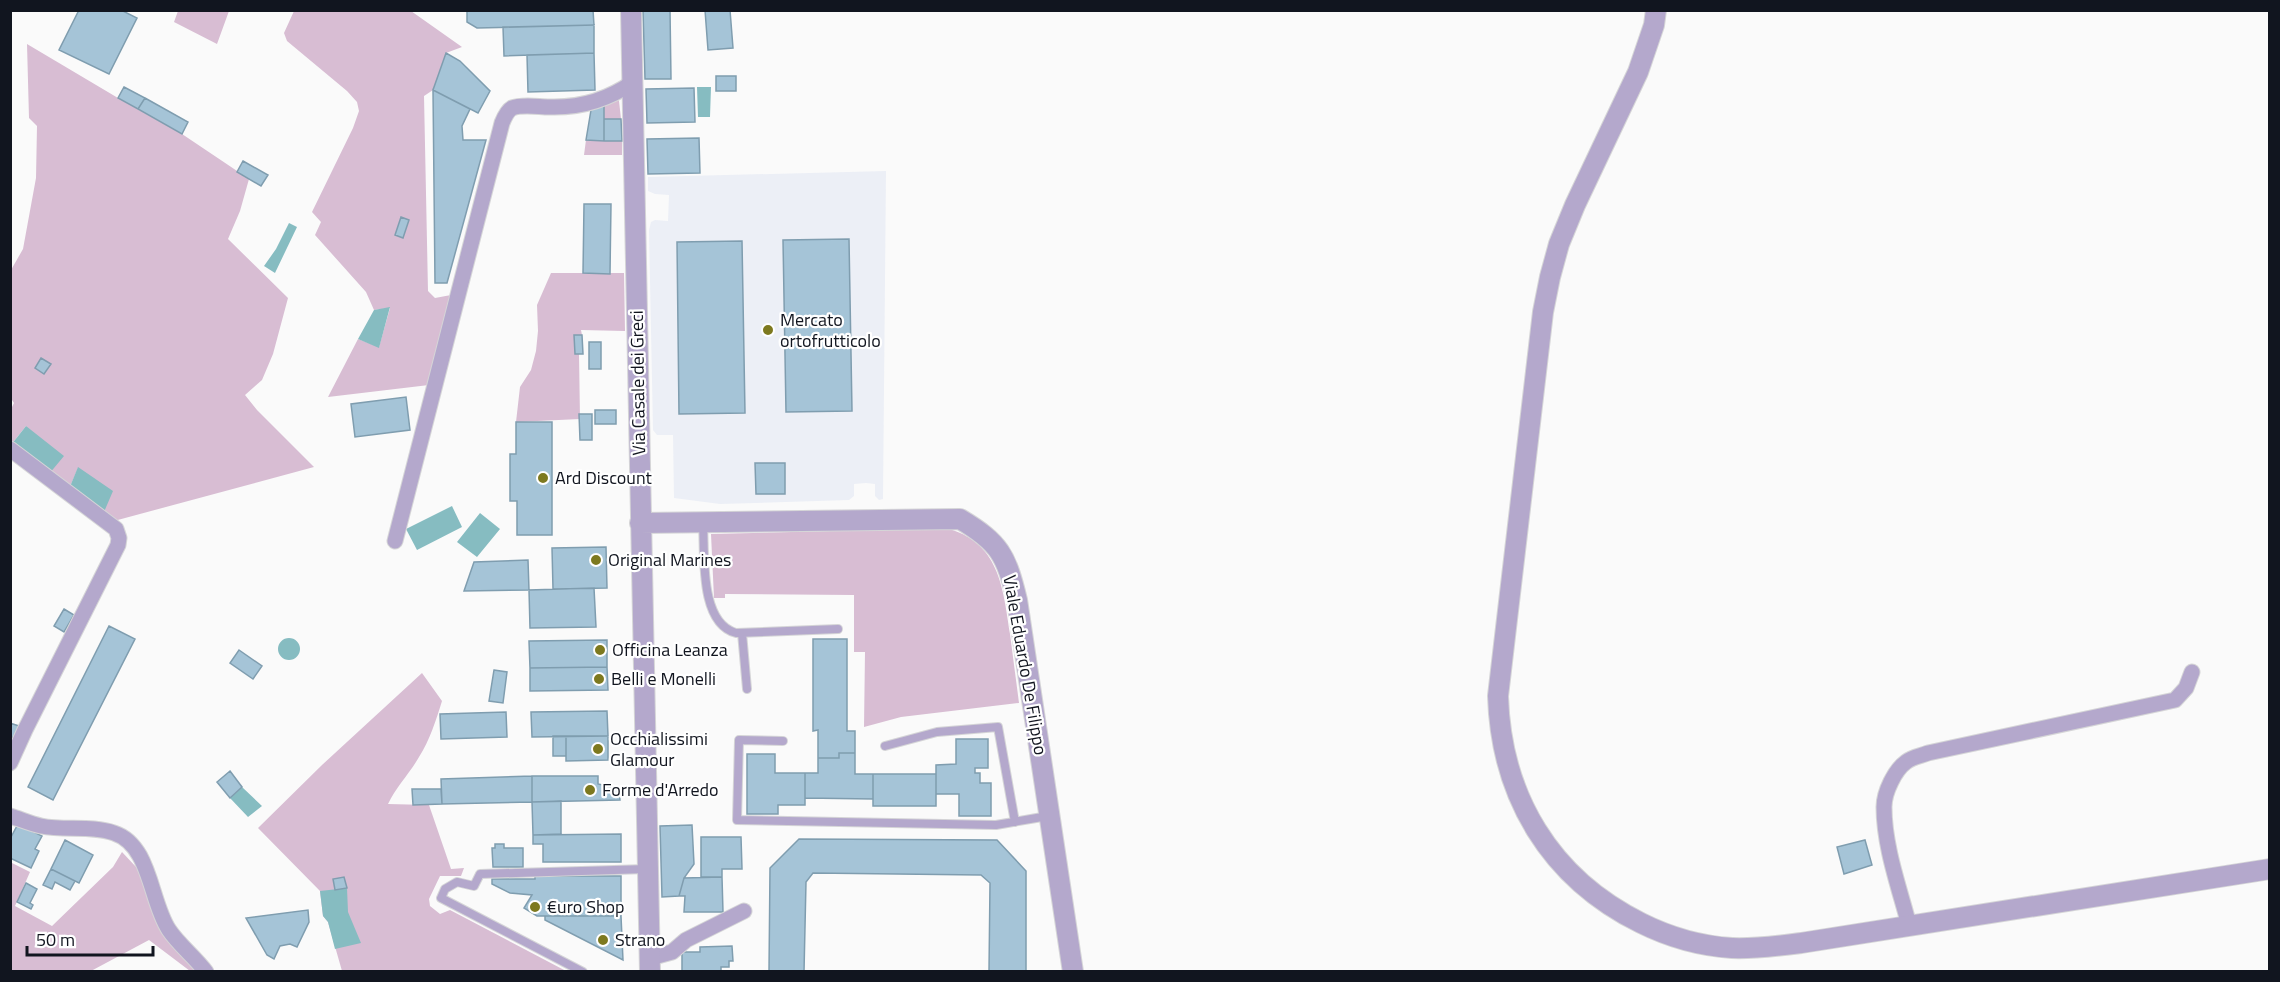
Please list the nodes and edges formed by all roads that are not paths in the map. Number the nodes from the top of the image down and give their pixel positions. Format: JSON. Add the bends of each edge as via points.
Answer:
{"nodes":[{"id":1,"x":631,"y":10,"type":"edge"},
{"id":2,"x":1656,"y":10,"type":"edge"},
{"id":3,"x":633,"y":82,"type":"junction"},
{"id":4,"x":10,"y":449,"type":"edge"},
{"id":5,"x":703,"y":522,"type":"junction"},
{"id":6,"x":640,"y":523,"type":"junction"},
{"id":7,"x":395,"y":541,"type":"dead end"},
{"id":8,"x":838,"y":629,"type":"dead end"},
{"id":9,"x":742,"y":633,"type":"junction"},
{"id":10,"x":2192,"y":672,"type":"dead end"},
{"id":11,"x":747,"y":689,"type":"dead end"},
{"id":12,"x":783,"y":741,"type":"dead end"},
{"id":13,"x":885,"y":746,"type":"dead end"},
{"id":14,"x":10,"y":763,"type":"edge"},
{"id":15,"x":10,"y":816,"type":"edge"},
{"id":16,"x":1049,"y":816,"type":"junction"},
{"id":17,"x":1015,"y":822,"type":"junction"},
{"id":18,"x":648,"y":869,"type":"junction"},
{"id":19,"x":2270,"y":869,"type":"edge"},
{"id":20,"x":744,"y":911,"type":"dead end"},
{"id":21,"x":1910,"y":925,"type":"junction"},
{"id":22,"x":650,"y":965,"type":"edge"},
{"id":23,"x":206,"y":972,"type":"edge"},
{"id":24,"x":583,"y":972,"type":"edge"},
{"id":25,"x":1073,"y":972,"type":"edge"}],
"edges":[{"from":1,"to":3,"type":"street","name":"Via Casale dei Greci"},
{"from":2,"to":21,"type":"street","via":[[1638,72],[1575,205],[1550,277],[1498,696],[1502,746],[1510,777],[1541,838],[1580,883],[1626,915],[1676,938],[1731,948],[1761,948]]},
{"from":3,"to":6,"type":"street","name":"Via Casale dei Greci"},
{"from":3,"to":7,"type":"street","via":[[600,100],[513,108],[501,123]]},
{"from":4,"to":14,"type":"street","via":[[116,530],[119,538]]},
{"from":5,"to":6,"type":"street","name":"Viale Eduardo De Filippo"},
{"from":5,"to":9,"type":"lane","via":[[712,610],[728,631]]},
{"from":5,"to":16,"type":"street","name":"Viale Eduardo De Filippo","via":[[960,519],[982,532],[999,549],[1012,581]]},
{"from":6,"to":18,"type":"street","name":"Via Casale dei Greci"},
{"from":8,"to":9,"type":"lane"},
{"from":9,"to":11,"type":"lane"},
{"from":10,"to":21,"type":"street","via":[[2186,688],[2175,700],[1908,760],[1889,786],[1884,805],[1888,841]]},
{"from":12,"to":17,"type":"lane","via":[[739,740],[738,820],[996,825]]},
{"from":13,"to":17,"type":"lane","via":[[937,732],[998,727]]},
{"from":15,"to":23,"type":"street","via":[[41,826],[104,830],[127,839],[137,850],[170,930]]},
{"from":16,"to":17,"type":"lane"},
{"from":16,"to":25,"type":"street","name":"Viale Eduardo De Filippo"},
{"from":18,"to":22,"type":"street","name":"Via Casale dei Greci"},
{"from":18,"to":24,"type":"lane","via":[[480,874],[474,886],[457,882],[445,889],[441,898]]},
{"from":19,"to":21,"type":"street"},
{"from":20,"to":22,"type":"street","via":[[686,940]]}]}
